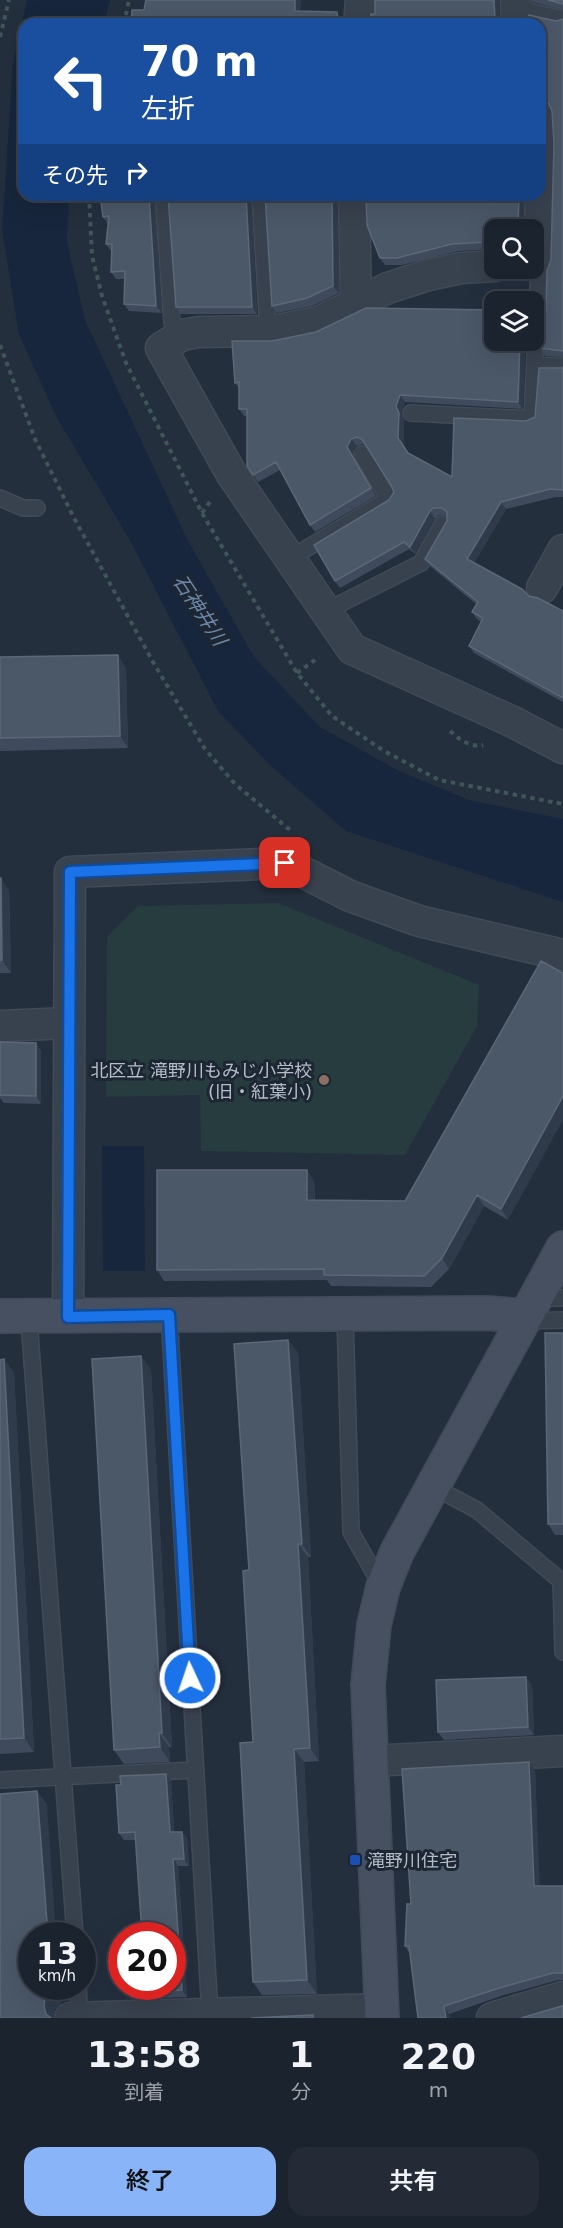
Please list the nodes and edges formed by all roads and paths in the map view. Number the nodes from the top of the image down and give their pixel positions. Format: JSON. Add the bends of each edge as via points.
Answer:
{"nodes":[{"id":1,"x":9,"y":0,"type":"edge"},
{"id":2,"x":129,"y":0,"type":"edge"},
{"id":3,"x":361,"y":0,"type":"edge"},
{"id":4,"x":516,"y":11,"type":"edge"},
{"id":5,"x":125,"y":18,"type":"edge"},
{"id":6,"x":360,"y":18,"type":"edge"},
{"id":7,"x":563,"y":19,"type":"edge"},
{"id":8,"x":0,"y":37,"type":"edge"},
{"id":9,"x":163,"y":201,"type":"edge"},
{"id":10,"x":260,"y":201,"type":"edge"},
{"id":11,"x":354,"y":201,"type":"edge"},
{"id":12,"x":543,"y":201,"type":"edge"},
{"id":13,"x":484,"y":267,"type":"edge"},
{"id":14,"x":545,"y":267,"type":"edge"},
{"id":15,"x":356,"y":303,"type":"junction"},
{"id":16,"x":268,"y":331,"type":"junction"},
{"id":17,"x":182,"y":335,"type":"junction"},
{"id":18,"x":0,"y":345,"type":"edge"},
{"id":19,"x":128,"y":352,"type":"dead end"},
{"id":20,"x":123,"y":355,"type":"dead end"},
{"id":21,"x":535,"y":365,"type":"junction"},
{"id":22,"x":563,"y":366,"type":"edge"},
{"id":23,"x":411,"y":413,"type":"dead end"},
{"id":24,"x":362,"y":454,"type":"edge"},
{"id":25,"x":0,"y":498,"type":"edge"},
{"id":26,"x":37,"y":508,"type":"dead end"},
{"id":27,"x":202,"y":513,"type":"dead end"},
{"id":28,"x":443,"y":524,"type":"edge"},
{"id":29,"x":563,"y":550,"type":"edge"},
{"id":30,"x":289,"y":559,"type":"junction"},
{"id":31,"x":542,"y":588,"type":"dead end"},
{"id":32,"x":326,"y":611,"type":"junction"},
{"id":33,"x":322,"y":655,"type":"dead end"},
{"id":34,"x":297,"y":673,"type":"junction"},
{"id":35,"x":563,"y":748,"type":"edge"},
{"id":36,"x":563,"y":804,"type":"edge"},
{"id":37,"x":294,"y":832,"type":"dead end"},
{"id":38,"x":563,"y":955,"type":"edge"},
{"id":39,"x":69,"y":1023,"type":"junction"},
{"id":40,"x":0,"y":1026,"type":"edge"},
{"id":41,"x":563,"y":1248,"type":"edge"},
{"id":42,"x":537,"y":1308,"type":"edge"},
{"id":43,"x":345,"y":1314,"type":"junction"},
{"id":44,"x":169,"y":1315,"type":"junction"},
{"id":45,"x":0,"y":1316,"type":"edge"},
{"id":46,"x":34,"y":1317,"type":"junction"},
{"id":47,"x":68,"y":1317,"type":"junction"},
{"id":48,"x":563,"y":1320,"type":"edge"},
{"id":49,"x":432,"y":1486,"type":"junction"},
{"id":50,"x":383,"y":1587,"type":"junction"},
{"id":51,"x":563,"y":1652,"type":"edge"},
{"id":52,"x":563,"y":1751,"type":"edge"},
{"id":53,"x":371,"y":1761,"type":"junction"},
{"id":54,"x":195,"y":1770,"type":"junction"},
{"id":55,"x":64,"y":1778,"type":"junction"},
{"id":56,"x":0,"y":1780,"type":"edge"},
{"id":57,"x":74,"y":1922,"type":"edge"},
{"id":58,"x":563,"y":1997,"type":"edge"},
{"id":59,"x":79,"y":2000,"type":"edge"},
{"id":60,"x":381,"y":2013,"type":"edge"},
{"id":61,"x":210,"y":2014,"type":"junction"},
{"id":62,"x":70,"y":2018,"type":"edge"},
{"id":63,"x":80,"y":2018,"type":"edge"},
{"id":64,"x":492,"y":2018,"type":"edge"}],
"edges":[{"from":1,"to":8,"type":"path"},
{"from":2,"to":5,"type":"path"},
{"from":3,"to":6,"type":"street"},
{"from":4,"to":7,"type":"lane"},
{"from":9,"to":17,"type":"lane","via":[[172,321]]},
{"from":10,"to":16,"type":"lane"},
{"from":11,"to":15,"type":"street"},
{"from":12,"to":14,"type":"street"},
{"from":13,"to":15,"type":"street","via":[[428,275]]},
{"from":14,"to":21,"type":"lane"},
{"from":15,"to":16,"type":"street","via":[[318,322]]},
{"from":16,"to":17,"type":"street"},
{"from":17,"to":30,"type":"street","via":[[161,348],[231,472]]},
{"from":18,"to":37,"type":"path","via":[[35,439],[74,518],[204,749],[235,784]]},
{"from":19,"to":20,"type":"path"},
{"from":21,"to":22,"type":"lane"},
{"from":21,"to":23,"type":"lane","via":[[532,419]]},
{"from":24,"to":30,"type":"lane","via":[[389,499]]},
{"from":25,"to":26,"type":"lane","via":[[23,508]]},
{"from":27,"to":34,"type":"path"},
{"from":28,"to":32,"type":"lane","via":[[421,563]]},
{"from":29,"to":31,"type":"street"},
{"from":30,"to":32,"type":"street"},
{"from":32,"to":35,"type":"street","via":[[352,649]]},
{"from":33,"to":34,"type":"path"},
{"from":34,"to":36,"type":"path","via":[[332,716],[384,751],[439,780]]},
{"from":38,"to":39,"type":"street","via":[[419,921],[350,896],[285,863],[70,872]]},
{"from":39,"to":40,"type":"street"},
{"from":39,"to":47,"type":"street"},
{"from":41,"to":42,"type":"street"},
{"from":42,"to":43,"type":"street","via":[[486,1313]]},
{"from":42,"to":48,"type":"lane"},
{"from":42,"to":49,"type":"street"},
{"from":43,"to":44,"type":"street"},
{"from":43,"to":50,"type":"lane","via":[[351,1532]]},
{"from":44,"to":47,"type":"street"},
{"from":44,"to":54,"type":"lane"},
{"from":45,"to":46,"type":"street"},
{"from":46,"to":47,"type":"street"},
{"from":46,"to":55,"type":"lane","via":[[30,1334]]},
{"from":49,"to":50,"type":"street"},
{"from":49,"to":51,"type":"lane","via":[[477,1510],[561,1581]]},
{"from":50,"to":53,"type":"street","via":[[374,1625],[368,1685]]},
{"from":52,"to":53,"type":"street"},
{"from":53,"to":60,"type":"street"},
{"from":54,"to":55,"type":"lane"},
{"from":54,"to":61,"type":"lane"},
{"from":55,"to":56,"type":"lane"},
{"from":55,"to":57,"type":"lane"},
{"from":58,"to":64,"type":"street"},
{"from":59,"to":63,"type":"lane"},
{"from":60,"to":61,"type":"street"},
{"from":61,"to":63,"type":"street"},
{"from":62,"to":63,"type":"street"}]}
